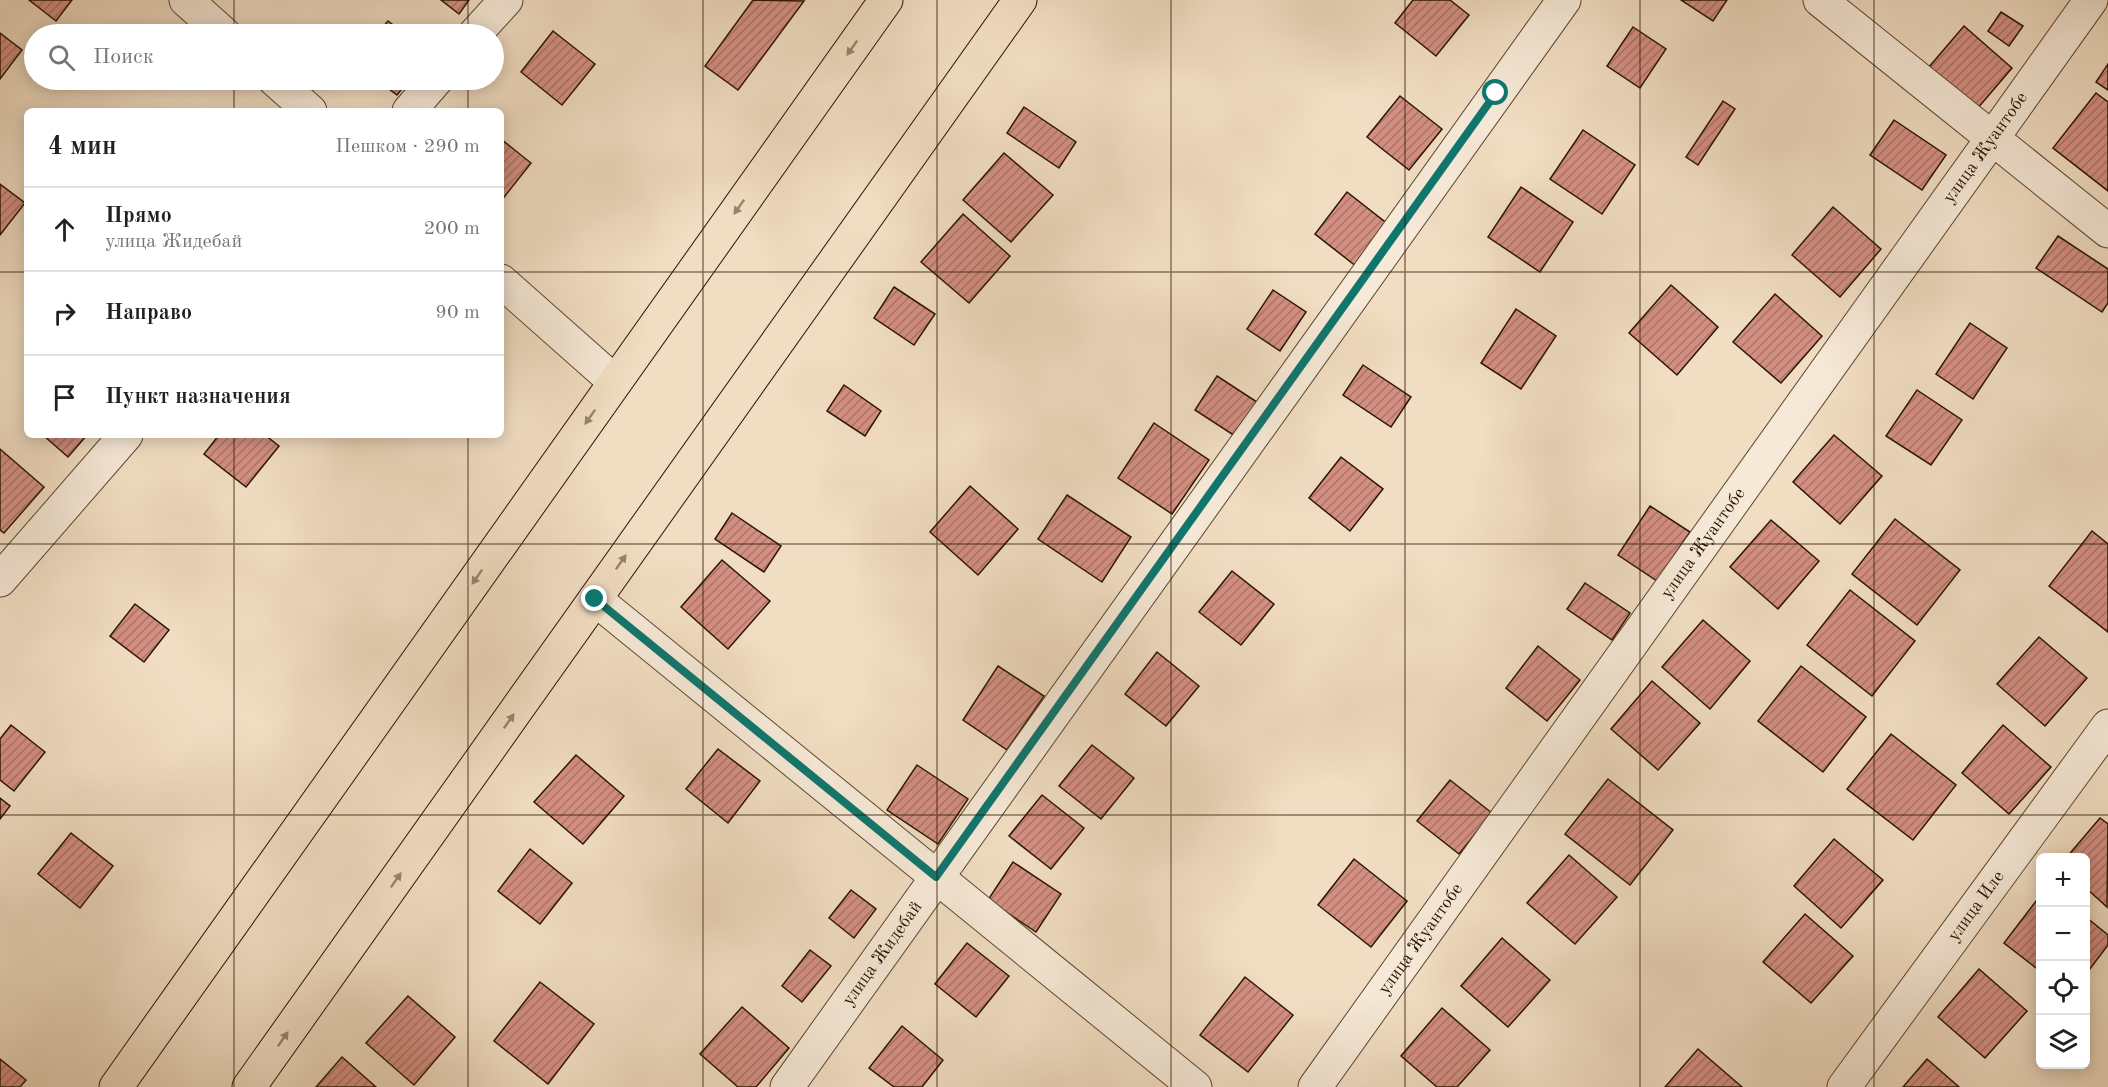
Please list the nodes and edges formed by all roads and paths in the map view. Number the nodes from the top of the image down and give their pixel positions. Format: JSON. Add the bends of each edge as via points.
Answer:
{"nodes":[{"id":1,"x":186,"y":0,"type":"edge"},
{"id":2,"x":506,"y":0,"type":"edge"},
{"id":3,"x":886,"y":0,"type":"edge"},
{"id":4,"x":1020,"y":0,"type":"edge"},
{"id":5,"x":1564,"y":0,"type":"edge"},
{"id":6,"x":1820,"y":0,"type":"edge"},
{"id":7,"x":2091,"y":0,"type":"edge"},
{"id":8,"x":213,"y":24,"type":"edge"},
{"id":9,"x":484,"y":24,"type":"edge"},
{"id":10,"x":286,"y":90,"type":"edge"},
{"id":11,"x":427,"y":90,"type":"edge"},
{"id":12,"x":307,"y":108,"type":"edge"},
{"id":13,"x":412,"y":108,"type":"edge"},
{"id":14,"x":1993,"y":137,"type":"junction"},
{"id":15,"x":2108,"y":231,"type":"edge"},
{"id":16,"x":504,"y":284,"type":"edge"},
{"id":17,"x":615,"y":382,"type":"junction"},
{"id":18,"x":123,"y":438,"type":"edge"},
{"id":19,"x":0,"y":580,"type":"edge"},
{"id":20,"x":595,"y":599,"type":"junction"},
{"id":21,"x":2108,"y":726,"type":"edge"},
{"id":22,"x":936,"y":877,"type":"junction"},
{"id":23,"x":116,"y":1087,"type":"edge"},
{"id":24,"x":249,"y":1087,"type":"edge"},
{"id":25,"x":786,"y":1087,"type":"edge"},
{"id":26,"x":1195,"y":1087,"type":"edge"},
{"id":27,"x":1315,"y":1087,"type":"edge"},
{"id":28,"x":1844,"y":1087,"type":"edge"}],
"edges":[{"from":1,"to":8,"type":"street"},
{"from":2,"to":9,"type":"street"},
{"from":3,"to":17,"type":"main road","one_way":true},
{"from":20,"to":4,"type":"main road","one_way":true},
{"from":5,"to":22,"type":"street","name":"улица Жидебай"},
{"from":6,"to":14,"type":"street"},
{"from":7,"to":14,"type":"street","name":"улица Жуантобе"},
{"from":10,"to":12,"type":"street"},
{"from":11,"to":13,"type":"street"},
{"from":14,"to":15,"type":"street"},
{"from":14,"to":27,"type":"street","name":"улица Жуантобе"},
{"from":16,"to":17,"type":"street"},
{"from":17,"to":23,"type":"main road","one_way":true},
{"from":18,"to":19,"type":"street"},
{"from":20,"to":22,"type":"street"},
{"from":24,"to":20,"type":"main road","one_way":true},
{"from":21,"to":28,"type":"street","name":"улица Иле"},
{"from":22,"to":25,"type":"street","name":"улица Жидебай"},
{"from":22,"to":26,"type":"street"}]}
